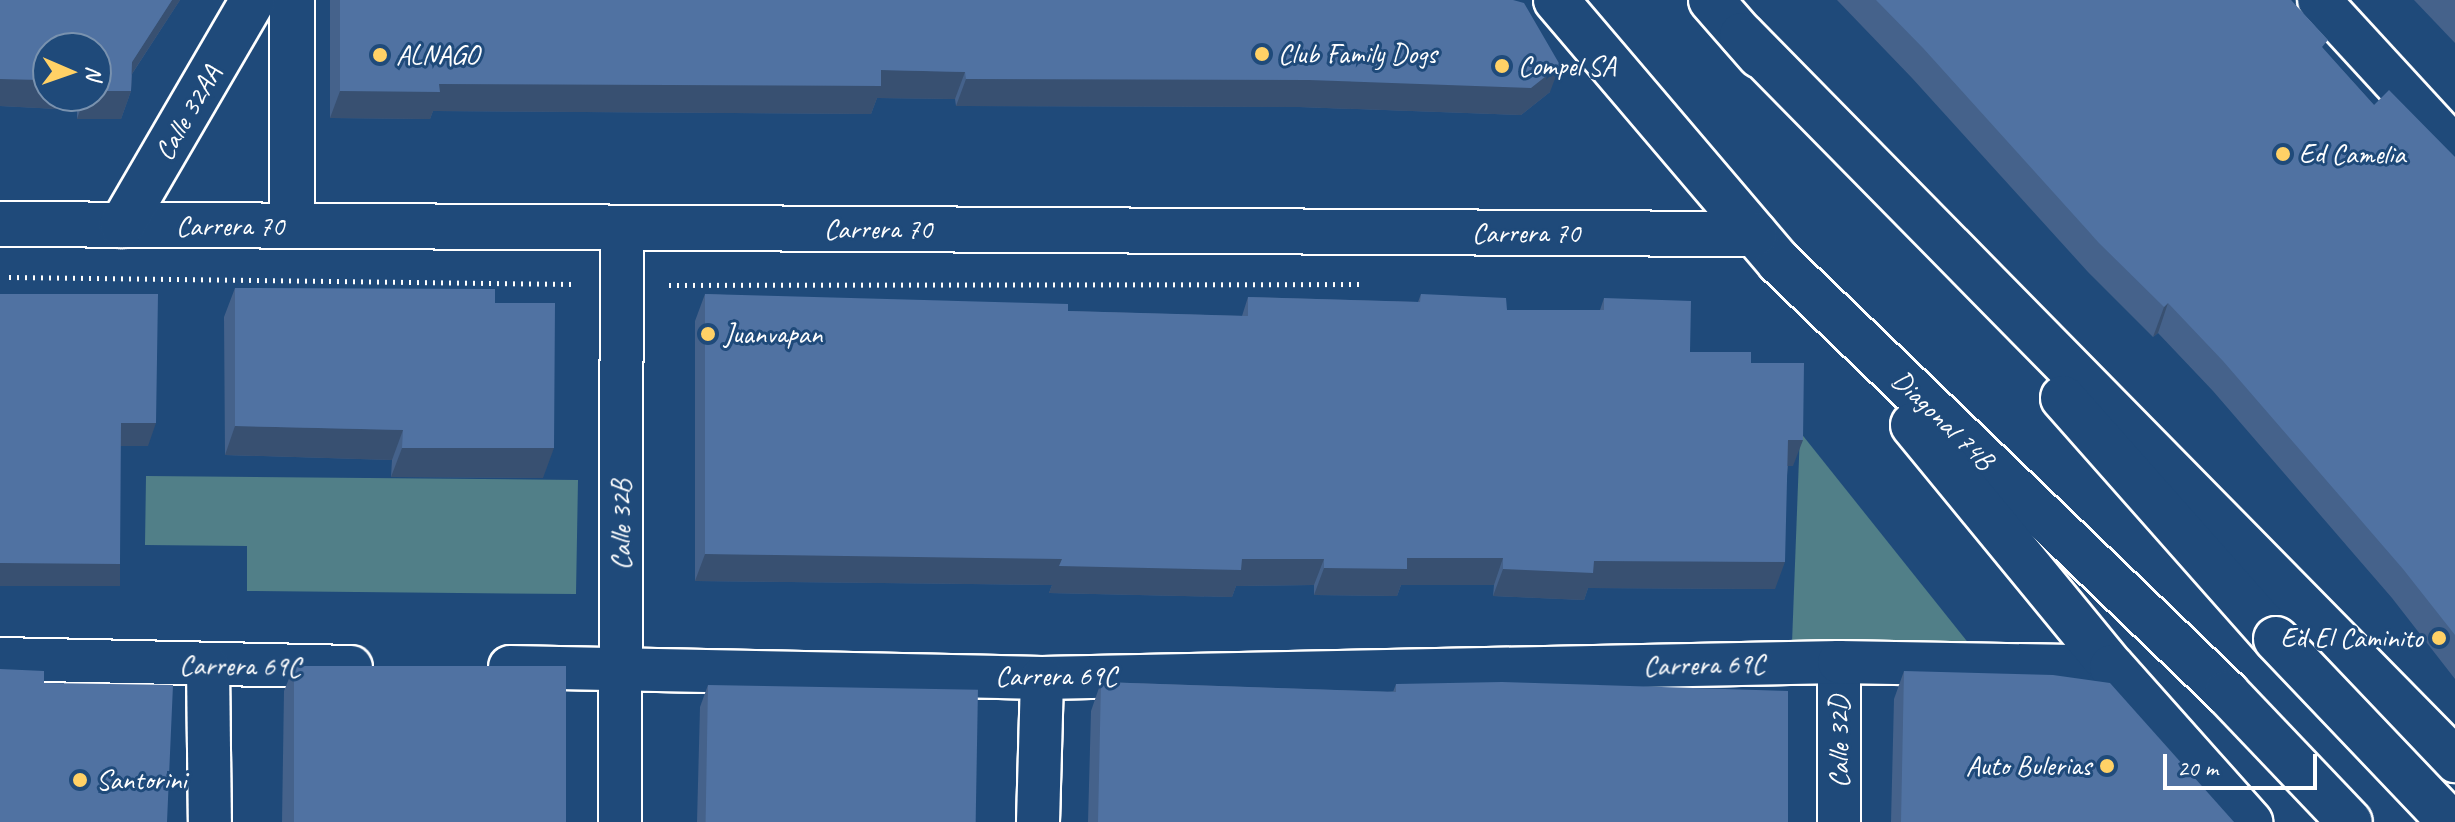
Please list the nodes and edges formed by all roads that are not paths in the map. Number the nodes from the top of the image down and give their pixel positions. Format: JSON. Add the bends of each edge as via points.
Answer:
{"nodes":[{"id":1,"x":253,"y":0,"type":"edge"},
{"id":2,"x":292,"y":0,"type":"edge"},
{"id":3,"x":1556,"y":0,"type":"edge"},
{"id":4,"x":1711,"y":0,"type":"edge"},
{"id":5,"x":2319,"y":0,"type":"edge"},
{"id":6,"x":1742,"y":35,"type":"junction"},
{"id":7,"x":2455,"y":148,"type":"edge"},
{"id":8,"x":0,"y":224,"type":"edge"},
{"id":9,"x":122,"y":225,"type":"junction"},
{"id":10,"x":292,"y":226,"type":"junction"},
{"id":11,"x":622,"y":228,"type":"junction"},
{"id":12,"x":1767,"y":248,"type":"junction"},
{"id":13,"x":0,"y":659,"type":"edge"},
{"id":14,"x":1839,"y":662,"type":"junction"},
{"id":15,"x":208,"y":667,"type":"junction"},
{"id":16,"x":398,"y":667,"type":"edge"},
{"id":17,"x":478,"y":667,"type":"edge"},
{"id":18,"x":621,"y":667,"type":"junction"},
{"id":19,"x":2112,"y":667,"type":"junction"},
{"id":20,"x":1042,"y":678,"type":"junction"},
{"id":21,"x":2451,"y":756,"type":"edge"},
{"id":22,"x":210,"y":822,"type":"edge"},
{"id":23,"x":620,"y":822,"type":"edge"},
{"id":24,"x":1038,"y":822,"type":"edge"},
{"id":25,"x":1839,"y":822,"type":"edge"},
{"id":26,"x":2250,"y":822,"type":"edge"},
{"id":27,"x":2350,"y":822,"type":"edge"},
{"id":28,"x":2422,"y":822,"type":"edge"},
{"id":29,"x":2450,"y":822,"type":"edge"}],
"edges":[{"from":1,"to":9,"type":"main road","name":"Calle 32AA"},
{"from":2,"to":10,"type":"main road"},
{"from":3,"to":12,"type":"main road","name":"Diagonal 74B"},
{"from":4,"to":6,"type":"main road"},
{"from":5,"to":7,"type":"street"},
{"from":6,"to":21,"type":"main road"},
{"from":6,"to":29,"type":"main road","bridge":true,"via":[[2276,639]]},
{"from":8,"to":9,"type":"main road","name":"Carrera 70"},
{"from":9,"to":10,"type":"main road","name":"Carrera 70"},
{"from":10,"to":11,"type":"main road","name":"Carrera 70"},
{"from":11,"to":12,"type":"main road","name":"Carrera 70"},
{"from":11,"to":18,"type":"street","name":"Calle 32B"},
{"from":12,"to":19,"type":"main road"},
{"from":12,"to":27,"type":"main road","name":"Diagonal 74B","via":[[2227,693]]},
{"from":13,"to":15,"type":"street","name":"Carrera 69C"},
{"from":14,"to":19,"type":"street","name":"Carrera 69C"},
{"from":14,"to":20,"type":"street","name":"Carrera 69C"},
{"from":14,"to":25,"type":"street","name":"Calle 32D"},
{"from":15,"to":16,"type":"street","name":"Carrera 69C"},
{"from":15,"to":22,"type":"street"},
{"from":17,"to":18,"type":"street","name":"Carrera 69C"},
{"from":18,"to":20,"type":"street","name":"Carrera 69C"},
{"from":18,"to":23,"type":"street","name":"Calle 32B"},
{"from":19,"to":26,"type":"main road"},
{"from":20,"to":24,"type":"street"},
{"from":21,"to":28,"type":"main road"}]}
